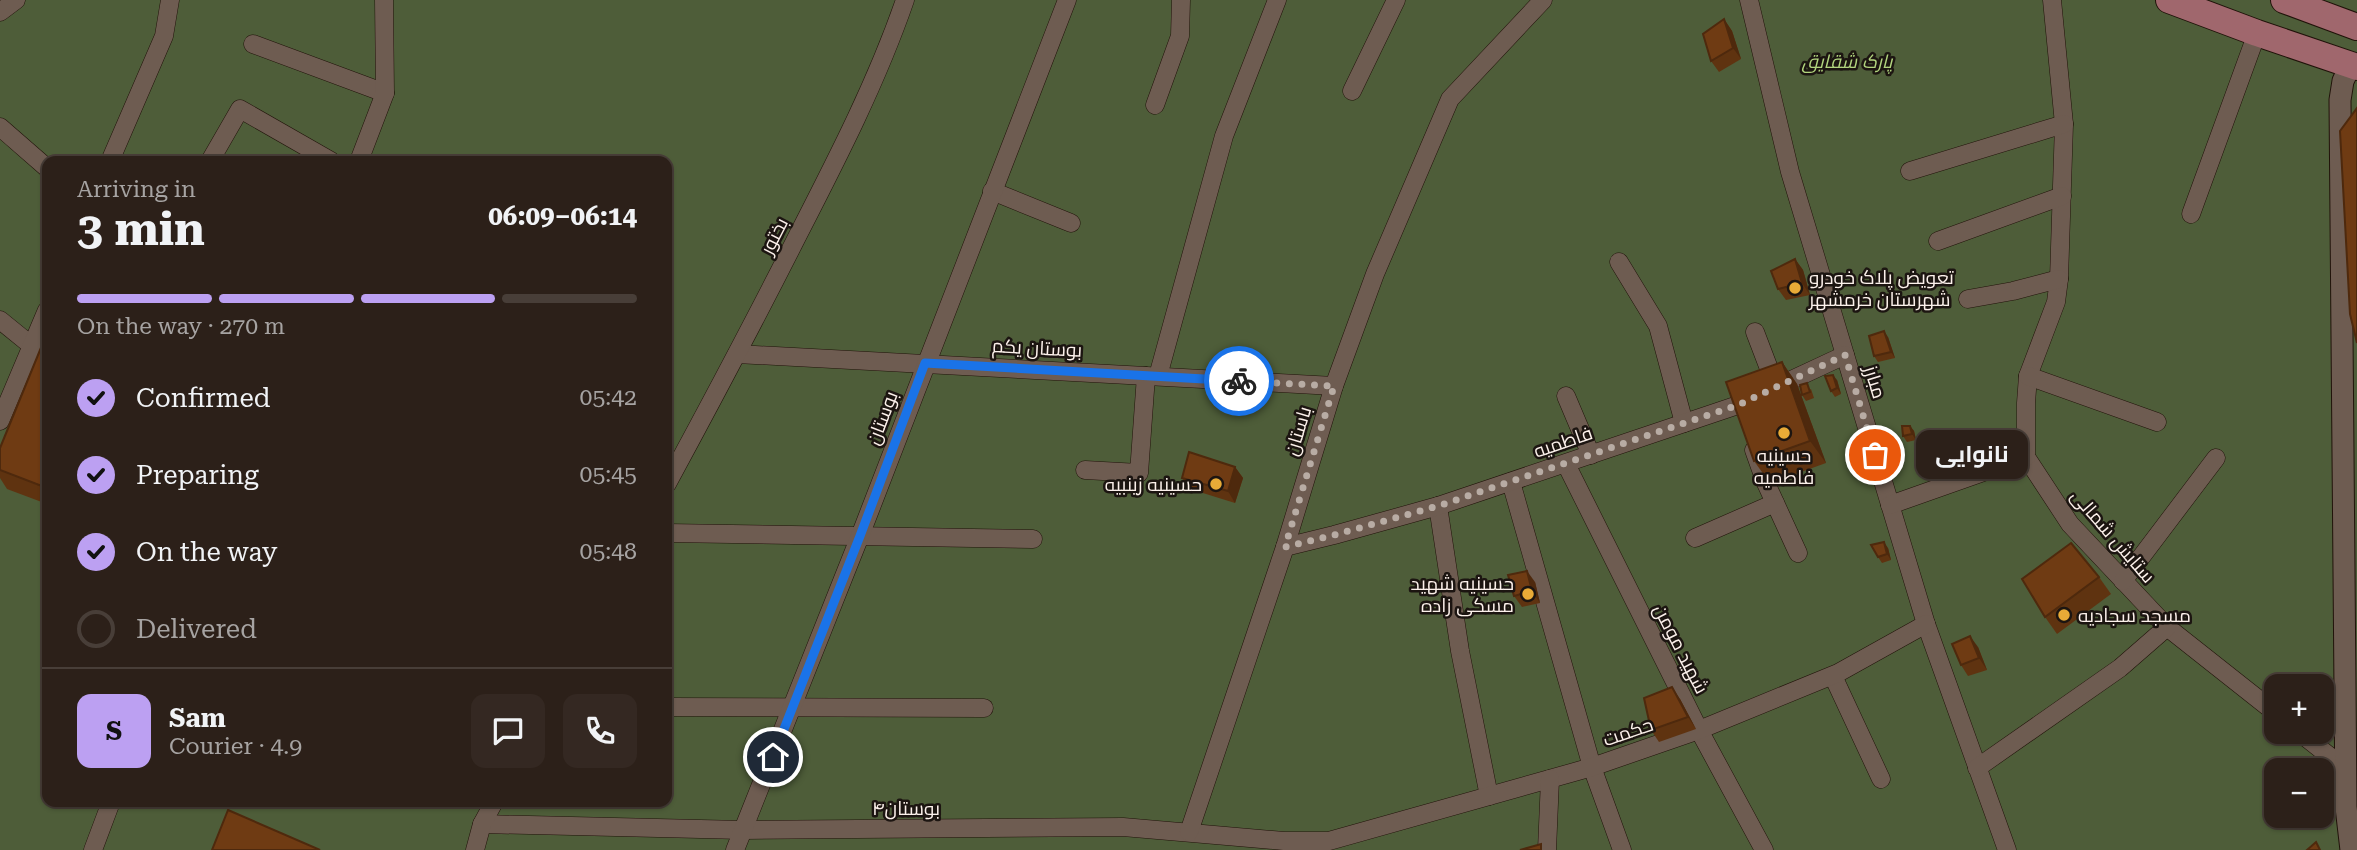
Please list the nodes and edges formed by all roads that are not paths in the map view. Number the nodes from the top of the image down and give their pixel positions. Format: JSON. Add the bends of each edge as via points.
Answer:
{"nodes":[{"id":1,"x":16,"y":0,"type":"edge"},
{"id":2,"x":170,"y":0,"type":"edge"},
{"id":3,"x":384,"y":0,"type":"edge"},
{"id":4,"x":905,"y":0,"type":"edge"},
{"id":5,"x":1067,"y":0,"type":"edge"},
{"id":6,"x":1181,"y":0,"type":"edge"},
{"id":7,"x":1277,"y":0,"type":"edge"},
{"id":8,"x":1395,"y":0,"type":"edge"},
{"id":9,"x":1543,"y":0,"type":"edge"},
{"id":10,"x":1749,"y":0,"type":"edge"},
{"id":11,"x":2052,"y":0,"type":"edge"},
{"id":12,"x":2169,"y":0,"type":"edge"},
{"id":13,"x":2284,"y":0,"type":"edge"},
{"id":14,"x":0,"y":12,"type":"edge"},
{"id":15,"x":2357,"y":27,"type":"edge"},
{"id":16,"x":2257,"y":33,"type":"junction"},
{"id":17,"x":253,"y":44,"type":"dead end"},
{"id":18,"x":2355,"y":61,"type":"edge"},
{"id":19,"x":1352,"y":91,"type":"dead end"},
{"id":20,"x":386,"y":93,"type":"junction"},
{"id":21,"x":1155,"y":105,"type":"dead end"},
{"id":22,"x":2064,"y":124,"type":"junction"},
{"id":23,"x":0,"y":127,"type":"edge"},
{"id":24,"x":112,"y":156,"type":"edge"},
{"id":25,"x":213,"y":156,"type":"edge"},
{"id":26,"x":322,"y":156,"type":"edge"},
{"id":27,"x":361,"y":156,"type":"edge"},
{"id":28,"x":42,"y":164,"type":"edge"},
{"id":29,"x":1910,"y":172,"type":"dead end"},
{"id":30,"x":992,"y":191,"type":"junction"},
{"id":31,"x":2062,"y":196,"type":"junction"},
{"id":32,"x":2190,"y":214,"type":"dead end"},
{"id":33,"x":1071,"y":223,"type":"dead end"},
{"id":34,"x":1938,"y":241,"type":"dead end"},
{"id":35,"x":1619,"y":262,"type":"dead end"},
{"id":36,"x":2059,"y":279,"type":"junction"},
{"id":37,"x":1968,"y":299,"type":"dead end"},
{"id":38,"x":0,"y":320,"type":"edge"},
{"id":39,"x":42,"y":322,"type":"edge"},
{"id":40,"x":1755,"y":332,"type":"dead end"},
{"id":41,"x":32,"y":346,"type":"junction"},
{"id":42,"x":737,"y":354,"type":"junction"},
{"id":43,"x":1845,"y":355,"type":"junction"},
{"id":44,"x":925,"y":363,"type":"junction"},
{"id":45,"x":1152,"y":376,"type":"junction"},
{"id":46,"x":2028,"y":376,"type":"junction"},
{"id":47,"x":1334,"y":386,"type":"junction"},
{"id":48,"x":1776,"y":387,"type":"junction"},
{"id":49,"x":1566,"y":396,"type":"dead end"},
{"id":50,"x":5,"y":400,"type":"edge"},
{"id":51,"x":1742,"y":418,"type":"junction"},
{"id":52,"x":0,"y":421,"type":"edge"},
{"id":53,"x":2157,"y":422,"type":"dead end"},
{"id":54,"x":1684,"y":423,"type":"junction"},
{"id":55,"x":1591,"y":455,"type":"junction"},
{"id":56,"x":2026,"y":457,"type":"junction"},
{"id":57,"x":2216,"y":458,"type":"dead end"},
{"id":58,"x":1566,"y":464,"type":"junction"},
{"id":59,"x":1085,"y":471,"type":"dead end"},
{"id":60,"x":672,"y":475,"type":"edge"},
{"id":61,"x":1511,"y":482,"type":"junction"},
{"id":62,"x":2351,"y":482,"type":"edge"},
{"id":63,"x":1775,"y":503,"type":"junction"},
{"id":64,"x":1890,"y":505,"type":"junction"},
{"id":65,"x":1438,"y":506,"type":"junction"},
{"id":66,"x":672,"y":533,"type":"edge"},
{"id":67,"x":860,"y":536,"type":"junction"},
{"id":68,"x":1695,"y":538,"type":"dead end"},
{"id":69,"x":1032,"y":539,"type":"dead end"},
{"id":70,"x":1285,"y":547,"type":"junction"},
{"id":71,"x":1798,"y":553,"type":"dead end"},
{"id":72,"x":2123,"y":581,"type":"junction"},
{"id":73,"x":1926,"y":624,"type":"junction"},
{"id":74,"x":2167,"y":627,"type":"junction"},
{"id":75,"x":1833,"y":676,"type":"junction"},
{"id":76,"x":2264,"y":703,"type":"edge"},
{"id":77,"x":672,"y":707,"type":"edge"},
{"id":78,"x":792,"y":708,"type":"junction"},
{"id":79,"x":984,"y":708,"type":"dead end"},
{"id":80,"x":1699,"y":730,"type":"junction"},
{"id":81,"x":2315,"y":744,"type":"edge"},
{"id":82,"x":1592,"y":767,"type":"junction"},
{"id":83,"x":1978,"y":768,"type":"junction"},
{"id":84,"x":2347,"y":769,"type":"junction"},
{"id":85,"x":1549,"y":779,"type":"junction"},
{"id":86,"x":1881,"y":779,"type":"dead end"},
{"id":87,"x":1489,"y":796,"type":"junction"},
{"id":88,"x":109,"y":807,"type":"edge"},
{"id":89,"x":491,"y":807,"type":"edge"},
{"id":90,"x":482,"y":824,"type":"junction"},
{"id":91,"x":743,"y":830,"type":"junction"},
{"id":92,"x":1189,"y":832,"type":"junction"},
{"id":93,"x":1331,"y":846,"type":"edge"},
{"id":94,"x":93,"y":850,"type":"edge"},
{"id":95,"x":475,"y":850,"type":"edge"},
{"id":96,"x":735,"y":850,"type":"edge"},
{"id":97,"x":1547,"y":850,"type":"edge"},
{"id":98,"x":1622,"y":850,"type":"edge"},
{"id":99,"x":1764,"y":850,"type":"edge"},
{"id":100,"x":2007,"y":850,"type":"edge"},
{"id":101,"x":2351,"y":850,"type":"edge"}],
"edges":[{"from":1,"to":14,"type":"street"},
{"from":2,"to":24,"type":"street","via":[[164,36]]},
{"from":3,"to":20,"type":"street"},
{"from":4,"to":42,"type":"street","name":"بختور","via":[[891,43],[845,144]]},
{"from":5,"to":30,"type":"street","name":"بوستان"},
{"from":6,"to":21,"type":"street","via":[[1180,36]]},
{"from":7,"to":45,"type":"street","via":[[1224,136]]},
{"from":8,"to":19,"type":"street"},
{"from":9,"to":47,"type":"street","name":"باستان","via":[[1450,99],[1375,274]]},
{"from":10,"to":43,"type":"street","name":"مبارز","via":[[1790,172]]},
{"from":11,"to":22,"type":"street"},
{"from":12,"to":16,"type":"main road"},
{"from":13,"to":15,"type":"main road"},
{"from":16,"to":18,"type":"main road"},
{"from":16,"to":32,"type":"street"},
{"from":17,"to":20,"type":"street"},
{"from":18,"to":62,"type":"street","via":[[2343,81],[2340,100]]},
{"from":20,"to":27,"type":"street"},
{"from":22,"to":29,"type":"street"},
{"from":22,"to":31,"type":"street"},
{"from":23,"to":28,"type":"street"},
{"from":25,"to":26,"type":"street","via":[[240,109]]},
{"from":30,"to":33,"type":"street"},
{"from":30,"to":44,"type":"street","name":"بوستان"},
{"from":31,"to":34,"type":"street"},
{"from":31,"to":36,"type":"street"},
{"from":35,"to":54,"type":"street","via":[[1658,326]]},
{"from":36,"to":37,"type":"street"},
{"from":36,"to":46,"type":"street","via":[[2056,302]]},
{"from":38,"to":41,"type":"street"},
{"from":39,"to":41,"type":"street"},
{"from":40,"to":48,"type":"street"},
{"from":41,"to":50,"type":"street"},
{"from":42,"to":44,"type":"street","name":"بوستان یکم"},
{"from":42,"to":60,"type":"street","name":"بختور"},
{"from":43,"to":48,"type":"street","name":"فاطمیه"},
{"from":43,"to":64,"type":"street","name":"مبارز"},
{"from":44,"to":45,"type":"street","name":"بوستان یکم"},
{"from":44,"to":67,"type":"street","name":"بوستان"},
{"from":45,"to":47,"type":"street","name":"بوستان یکم"},
{"from":45,"to":59,"type":"street","via":[[1139,473]]},
{"from":46,"to":53,"type":"street"},
{"from":46,"to":56,"type":"street"},
{"from":47,"to":70,"type":"street","name":"باستان"},
{"from":48,"to":51,"type":"street","name":"فاطمیه"},
{"from":49,"to":55,"type":"street"},
{"from":50,"to":52,"type":"street"},
{"from":51,"to":54,"type":"street","name":"فاطمیه"},
{"from":51,"to":63,"type":"street"},
{"from":54,"to":55,"type":"street","name":"فاطمیه"},
{"from":55,"to":58,"type":"street","name":"فاطمیه"},
{"from":56,"to":64,"type":"street"},
{"from":56,"to":72,"type":"street","name":"ستایش شمالی","via":[[2070,524]]},
{"from":57,"to":72,"type":"street"},
{"from":58,"to":61,"type":"street","name":"فاطمیه"},
{"from":58,"to":80,"type":"street","name":"شهید مومن"},
{"from":61,"to":65,"type":"street","name":"فاطمیه"},
{"from":61,"to":82,"type":"street"},
{"from":62,"to":84,"type":"street"},
{"from":63,"to":68,"type":"street"},
{"from":63,"to":71,"type":"street"},
{"from":64,"to":73,"type":"street","name":"مبارز"},
{"from":65,"to":70,"type":"street","name":"فاطمیه"},
{"from":65,"to":87,"type":"street"},
{"from":66,"to":67,"type":"street"},
{"from":67,"to":69,"type":"street"},
{"from":67,"to":78,"type":"street","name":"بوستان"},
{"from":70,"to":92,"type":"street","name":"باستان"},
{"from":72,"to":74,"type":"street","name":"ستایش شمالی"},
{"from":73,"to":75,"type":"street","name":"حکمت"},
{"from":73,"to":83,"type":"street","name":"مبارز"},
{"from":74,"to":76,"type":"street","name":"ستایش شمالی"},
{"from":74,"to":83,"type":"street","via":[[2120,668]]},
{"from":75,"to":80,"type":"street","name":"حکمت"},
{"from":75,"to":86,"type":"street"},
{"from":77,"to":78,"type":"street"},
{"from":78,"to":79,"type":"street"},
{"from":78,"to":91,"type":"street","name":"بوستان"},
{"from":80,"to":82,"type":"street","name":"حکمت"},
{"from":80,"to":99,"type":"street","name":"شهید مومن"},
{"from":81,"to":84,"type":"street"},
{"from":82,"to":85,"type":"street","name":"حکمت"},
{"from":82,"to":98,"type":"street"},
{"from":83,"to":100,"type":"street","name":"مبارز"},
{"from":84,"to":101,"type":"street"},
{"from":85,"to":87,"type":"street","name":"حکمت"},
{"from":85,"to":97,"type":"street"},
{"from":87,"to":93,"type":"street","name":"حکمت"},
{"from":88,"to":94,"type":"street"},
{"from":89,"to":90,"type":"street"},
{"from":90,"to":91,"type":"street","name":"بوستان۴"},
{"from":90,"to":95,"type":"street"},
{"from":91,"to":92,"type":"street","name":"بوستان۴","via":[[1123,827]]},
{"from":91,"to":96,"type":"street","name":"بوستان"},
{"from":92,"to":93,"type":"street","name":"بوستان۴"}]}
